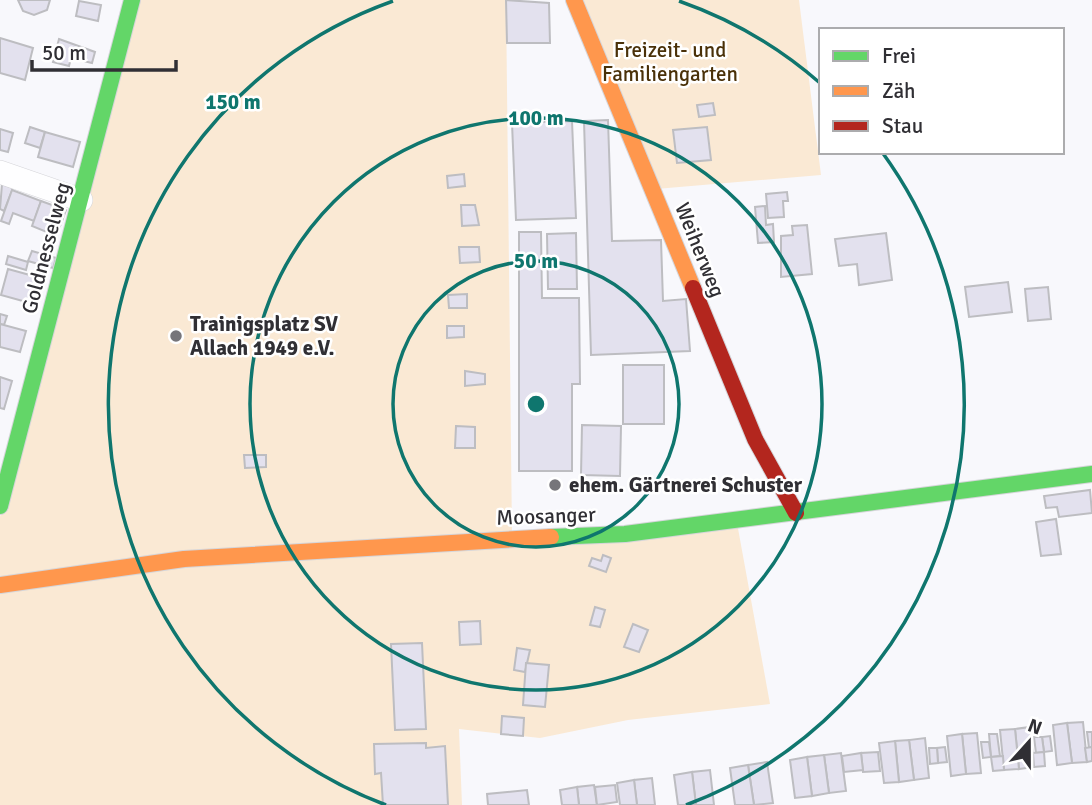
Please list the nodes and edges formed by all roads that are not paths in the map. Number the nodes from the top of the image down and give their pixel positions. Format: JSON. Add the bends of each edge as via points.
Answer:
{"nodes":[{"id":1,"x":132,"y":0,"type":"edge"},
{"id":2,"x":574,"y":0,"type":"edge"},
{"id":3,"x":0,"y":172,"type":"edge"},
{"id":4,"x":81,"y":200,"type":"junction"},
{"id":5,"x":1092,"y":474,"type":"edge"},
{"id":6,"x":0,"y":506,"type":"edge"},
{"id":7,"x":796,"y":513,"type":"junction"},
{"id":8,"x":0,"y":585,"type":"edge"}],
"edges":[{"from":1,"to":4,"type":"street","name":"Goldnesselweg"},
{"from":2,"to":7,"type":"street","name":"Weiherweg","via":[[755,439]]},
{"from":3,"to":4,"type":"street"},
{"from":4,"to":6,"type":"street","name":"Goldnesselweg"},
{"from":5,"to":7,"type":"street","name":"Moosanger"},
{"from":7,"to":8,"type":"street","name":"Moosanger","via":[[625,534],[184,559]]}]}
